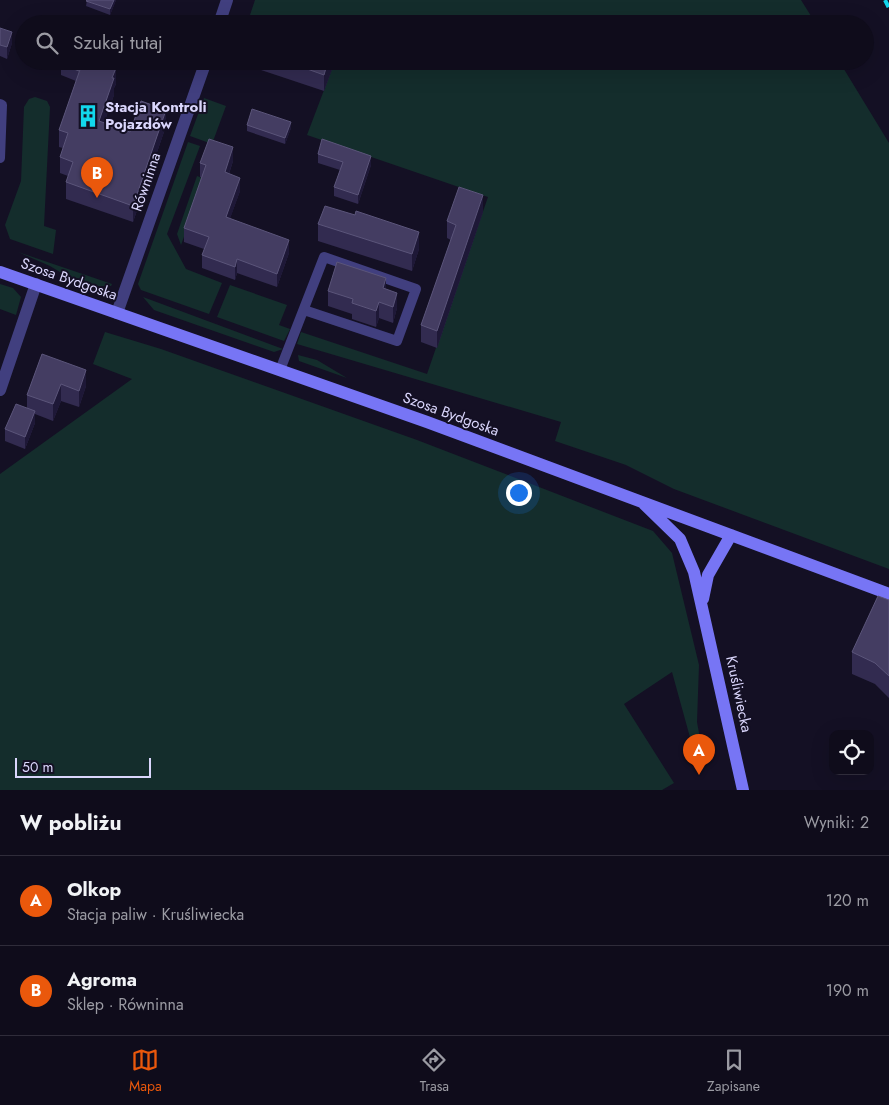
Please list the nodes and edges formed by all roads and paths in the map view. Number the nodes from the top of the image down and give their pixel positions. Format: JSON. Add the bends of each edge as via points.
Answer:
{"nodes":[{"id":1,"x":227,"y":0,"type":"edge"},
{"id":2,"x":222,"y":15,"type":"edge"},
{"id":3,"x":203,"y":70,"type":"edge"},
{"id":4,"x":0,"y":104,"type":"edge"},
{"id":5,"x":0,"y":158,"type":"edge"},
{"id":6,"x":0,"y":272,"type":"edge"},
{"id":7,"x":36,"y":284,"type":"junction"},
{"id":8,"x":304,"y":310,"type":"junction"},
{"id":9,"x":118,"y":313,"type":"junction"},
{"id":10,"x":280,"y":370,"type":"junction"},
{"id":11,"x":0,"y":390,"type":"edge"},
{"id":12,"x":642,"y":502,"type":"junction"},
{"id":13,"x":731,"y":535,"type":"junction"},
{"id":14,"x":889,"y":594,"type":"edge"},
{"id":15,"x":703,"y":604,"type":"junction"},
{"id":16,"x":743,"y":790,"type":"edge"}],
"edges":[{"from":1,"to":2,"type":"street"},
{"from":3,"to":9,"type":"street","name":"Równinna"},
{"from":4,"to":5,"type":"lane"},
{"from":6,"to":7,"type":"main road","name":"Szosa Bydgoska"},
{"from":7,"to":9,"type":"main road","name":"Szosa Bydgoska"},
{"from":7,"to":11,"type":"street"},
{"from":8,"to":8,"type":"lane","via":[[324,257],[416,289],[397,340]]},
{"from":8,"to":10,"type":"lane"},
{"from":9,"to":10,"type":"main road","name":"Szosa Bydgoska"},
{"from":10,"to":12,"type":"main road","name":"Szosa Bydgoska"},
{"from":12,"to":13,"type":"main road","name":"Szosa Bydgoska"},
{"from":12,"to":15,"type":"main road","name":"Kruśliwiecka","via":[[680,539]]},
{"from":13,"to":14,"type":"main road","name":"Szosa Bydgoska"},
{"from":13,"to":15,"type":"main road","name":"Kruśliwiecka","via":[[708,574]]},
{"from":15,"to":16,"type":"main road","name":"Kruśliwiecka"}]}
